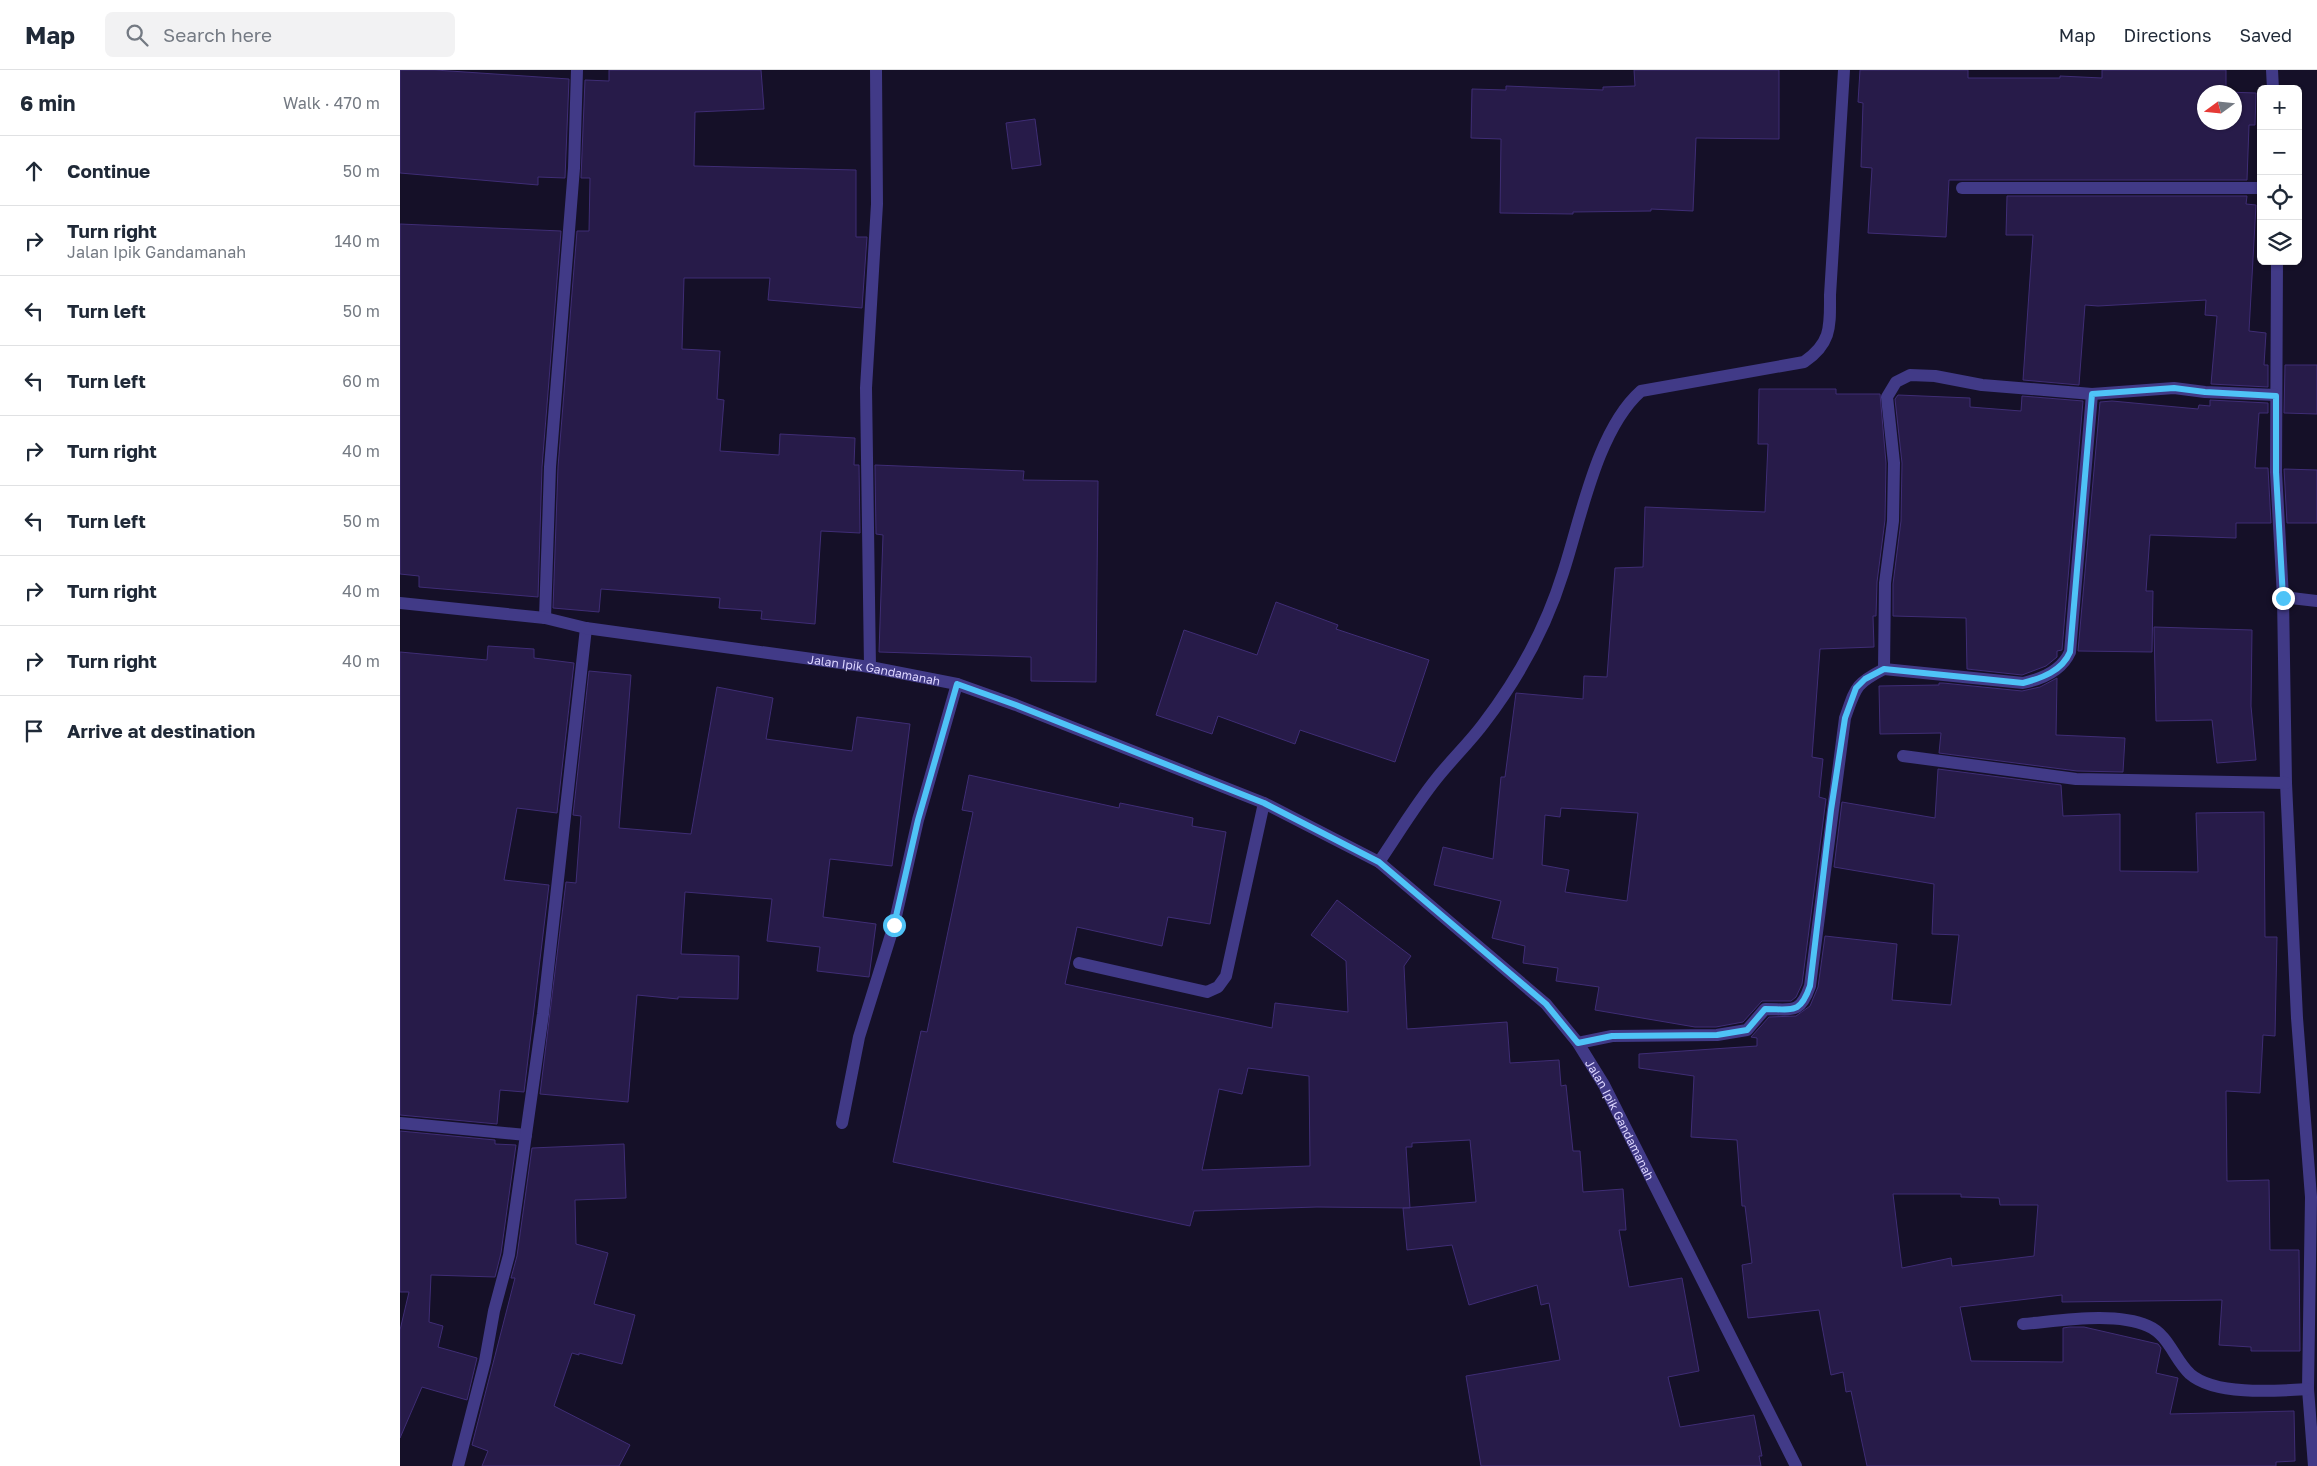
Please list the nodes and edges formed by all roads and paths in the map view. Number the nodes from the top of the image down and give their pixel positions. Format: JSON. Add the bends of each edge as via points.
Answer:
{"nodes":[{"id":1,"x":577,"y":70,"type":"edge"},
{"id":2,"x":876,"y":70,"type":"edge"},
{"id":3,"x":1844,"y":70,"type":"edge"},
{"id":4,"x":2272,"y":70,"type":"edge"},
{"id":5,"x":2273,"y":85,"type":"edge"},
{"id":6,"x":1962,"y":188,"type":"dead end"},
{"id":7,"x":2257,"y":188,"type":"edge"},
{"id":8,"x":2276,"y":265,"type":"edge"},
{"id":9,"x":2092,"y":394,"type":"junction"},
{"id":10,"x":2276,"y":396,"type":"junction"},
{"id":11,"x":2283,"y":598,"type":"junction"},
{"id":12,"x":2317,"y":601,"type":"edge"},
{"id":13,"x":400,"y":604,"type":"edge"},
{"id":14,"x":545,"y":618,"type":"junction"},
{"id":15,"x":586,"y":628,"type":"junction"},
{"id":16,"x":870,"y":667,"type":"junction"},
{"id":17,"x":1884,"y":669,"type":"junction"},
{"id":18,"x":957,"y":684,"type":"junction"},
{"id":19,"x":1903,"y":756,"type":"dead end"},
{"id":20,"x":2286,"y":783,"type":"junction"},
{"id":21,"x":1264,"y":803,"type":"junction"},
{"id":22,"x":1379,"y":862,"type":"junction"},
{"id":23,"x":1079,"y":963,"type":"dead end"},
{"id":24,"x":1578,"y":1043,"type":"junction"},
{"id":25,"x":400,"y":1123,"type":"edge"},
{"id":26,"x":842,"y":1123,"type":"dead end"},
{"id":27,"x":526,"y":1135,"type":"junction"},
{"id":28,"x":2023,"y":1324,"type":"dead end"},
{"id":29,"x":2308,"y":1388,"type":"junction"},
{"id":30,"x":458,"y":1466,"type":"edge"},
{"id":31,"x":1796,"y":1466,"type":"edge"},
{"id":32,"x":2314,"y":1466,"type":"edge"}],
"edges":[{"from":1,"to":14,"type":"street","via":[[574,168],[550,468]]},
{"from":2,"to":16,"type":"street","via":[[877,204],[866,388]]},
{"from":3,"to":22,"type":"street","via":[[1830,326],[1823,345],[1804,362],[1641,391],[1634,397],[1609,435],[1584,502],[1563,575],[1532,652],[1483,725],[1437,779]]},
{"from":4,"to":5,"type":"street"},
{"from":6,"to":7,"type":"street"},
{"from":8,"to":10,"type":"street"},
{"from":9,"to":10,"type":"street","via":[[2174,388]]},
{"from":9,"to":17,"type":"street","via":[[2075,604],[2067,660],[2040,679],[2023,683]]},
{"from":9,"to":17,"type":"street","via":[[1982,385],[1935,376],[1910,375],[1896,382],[1887,397],[1894,463],[1893,521],[1885,583]]},
{"from":10,"to":11,"type":"street","via":[[2276,472]]},
{"from":11,"to":12,"type":"street"},
{"from":11,"to":20,"type":"street"},
{"from":13,"to":14,"type":"street","name":"Jalan Ipik Gandamanah"},
{"from":14,"to":15,"type":"street","name":"Jalan Ipik Gandamanah"},
{"from":15,"to":16,"type":"street","name":"Jalan Ipik Gandamanah"},
{"from":15,"to":27,"type":"street"},
{"from":16,"to":18,"type":"street","name":"Jalan Ipik Gandamanah"},
{"from":17,"to":24,"type":"street","via":[[1856,688],[1845,718],[1810,986],[1804,1002],[1794,1009],[1765,1009],[1747,1030],[1717,1035],[1612,1036]]},
{"from":18,"to":21,"type":"street","name":"Jalan Ipik Gandamanah"},
{"from":18,"to":26,"type":"street","via":[[918,820],[894,925],[860,1037]]},
{"from":19,"to":20,"type":"street","via":[[2076,779]]},
{"from":20,"to":29,"type":"street","via":[[2297,1018],[2311,1197]]},
{"from":21,"to":22,"type":"street","name":"Jalan Ipik Gandamanah"},
{"from":21,"to":23,"type":"street","via":[[1226,976],[1218,987],[1207,992]]},
{"from":22,"to":24,"type":"street","name":"Jalan Ipik Gandamanah","via":[[1546,1004]]},
{"from":24,"to":31,"type":"street","name":"Jalan Ipik Gandamanah","via":[[1604,1085]]},
{"from":25,"to":27,"type":"street"},
{"from":27,"to":30,"type":"street","via":[[509,1255]]},
{"from":28,"to":29,"type":"street","via":[[2128,1320],[2148,1326],[2161,1335],[2190,1374],[2209,1384],[2258,1393]]},
{"from":29,"to":32,"type":"street"}]}
